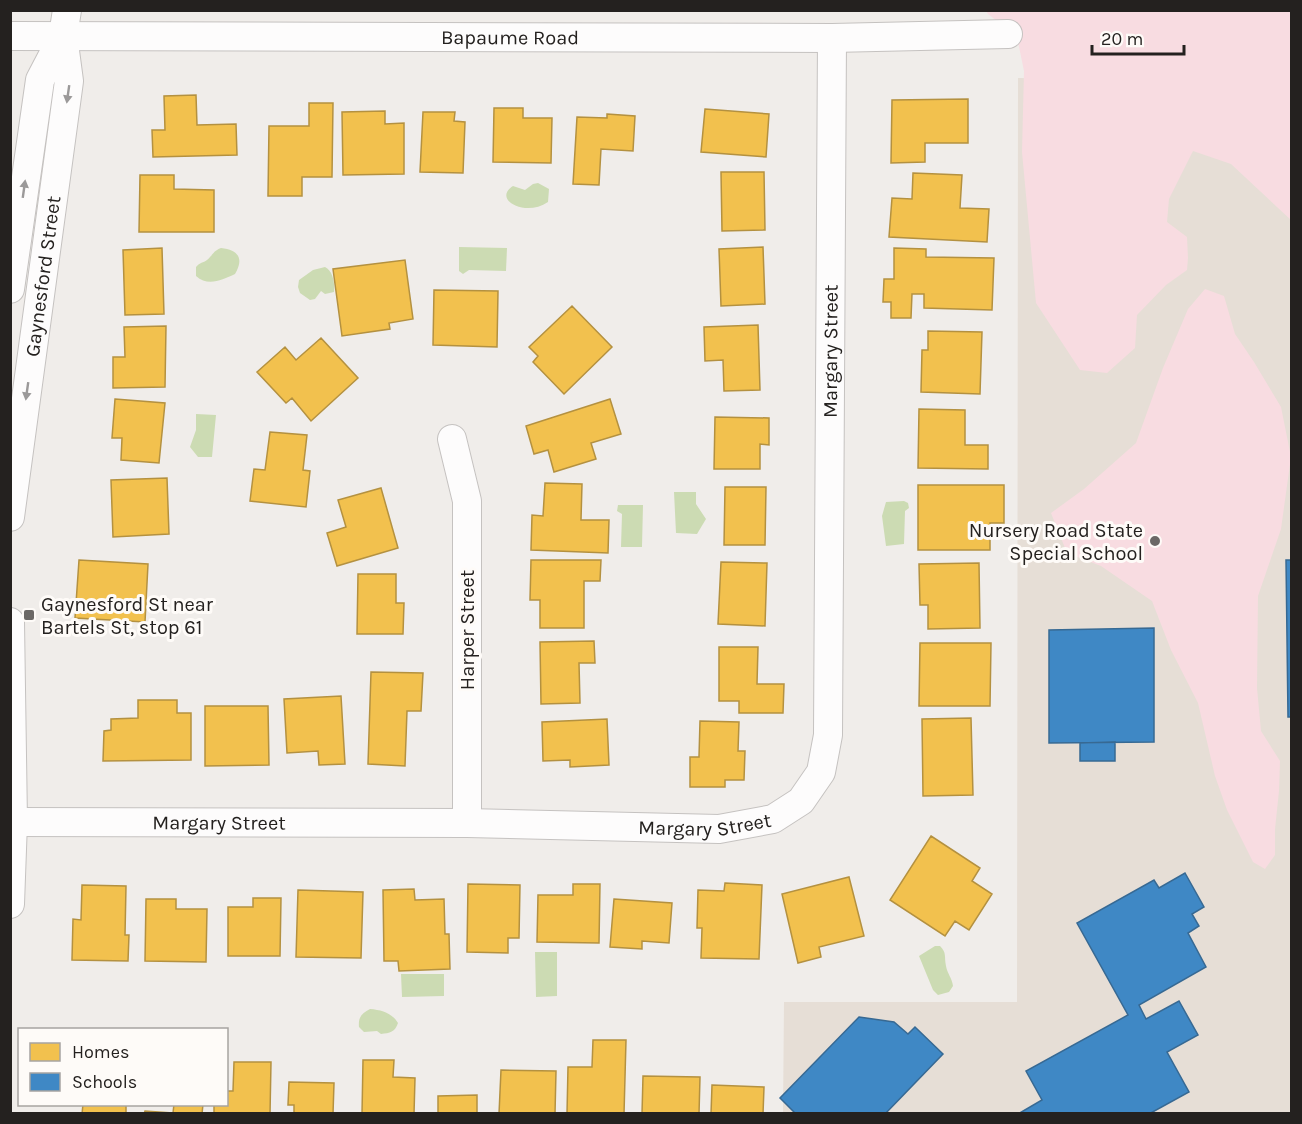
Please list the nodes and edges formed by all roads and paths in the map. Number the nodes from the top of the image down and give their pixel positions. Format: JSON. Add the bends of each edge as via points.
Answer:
{"nodes":[{"id":1,"x":65,"y":23,"type":"edge"},
{"id":2,"x":1008,"y":34,"type":"dead end"},
{"id":3,"x":10,"y":36,"type":"edge"},
{"id":4,"x":832,"y":38,"type":"junction"},
{"id":5,"x":10,"y":289,"type":"edge"},
{"id":6,"x":452,"y":439,"type":"dead end"},
{"id":7,"x":10,"y":517,"type":"edge"},
{"id":8,"x":10,"y":622,"type":"edge"},
{"id":9,"x":13,"y":822,"type":"junction"},
{"id":10,"x":467,"y":823,"type":"junction"},
{"id":11,"x":10,"y":904,"type":"edge"}],
"edges":[{"from":1,"to":3,"type":"street","name":"Bapaume Road"},
{"from":1,"to":4,"type":"street","name":"Bapaume Road"},
{"from":5,"to":1,"type":"street","name":"Gaynesford Street","one_way":true,"via":[[39,80]]},
{"from":1,"to":7,"type":"street","name":"Gaynesford Street","one_way":true,"via":[[69,81]]},
{"from":2,"to":4,"type":"street","name":"Bapaume Road"},
{"from":4,"to":10,"type":"street","name":"Margary Street","via":[[828,735],[820,772],[801,801],[773,819],[719,829]]},
{"from":6,"to":10,"type":"street","name":"Harper Street","via":[[467,501]]},
{"from":8,"to":9,"type":"street"},
{"from":9,"to":10,"type":"street","name":"Margary Street"},
{"from":9,"to":11,"type":"street"}]}
